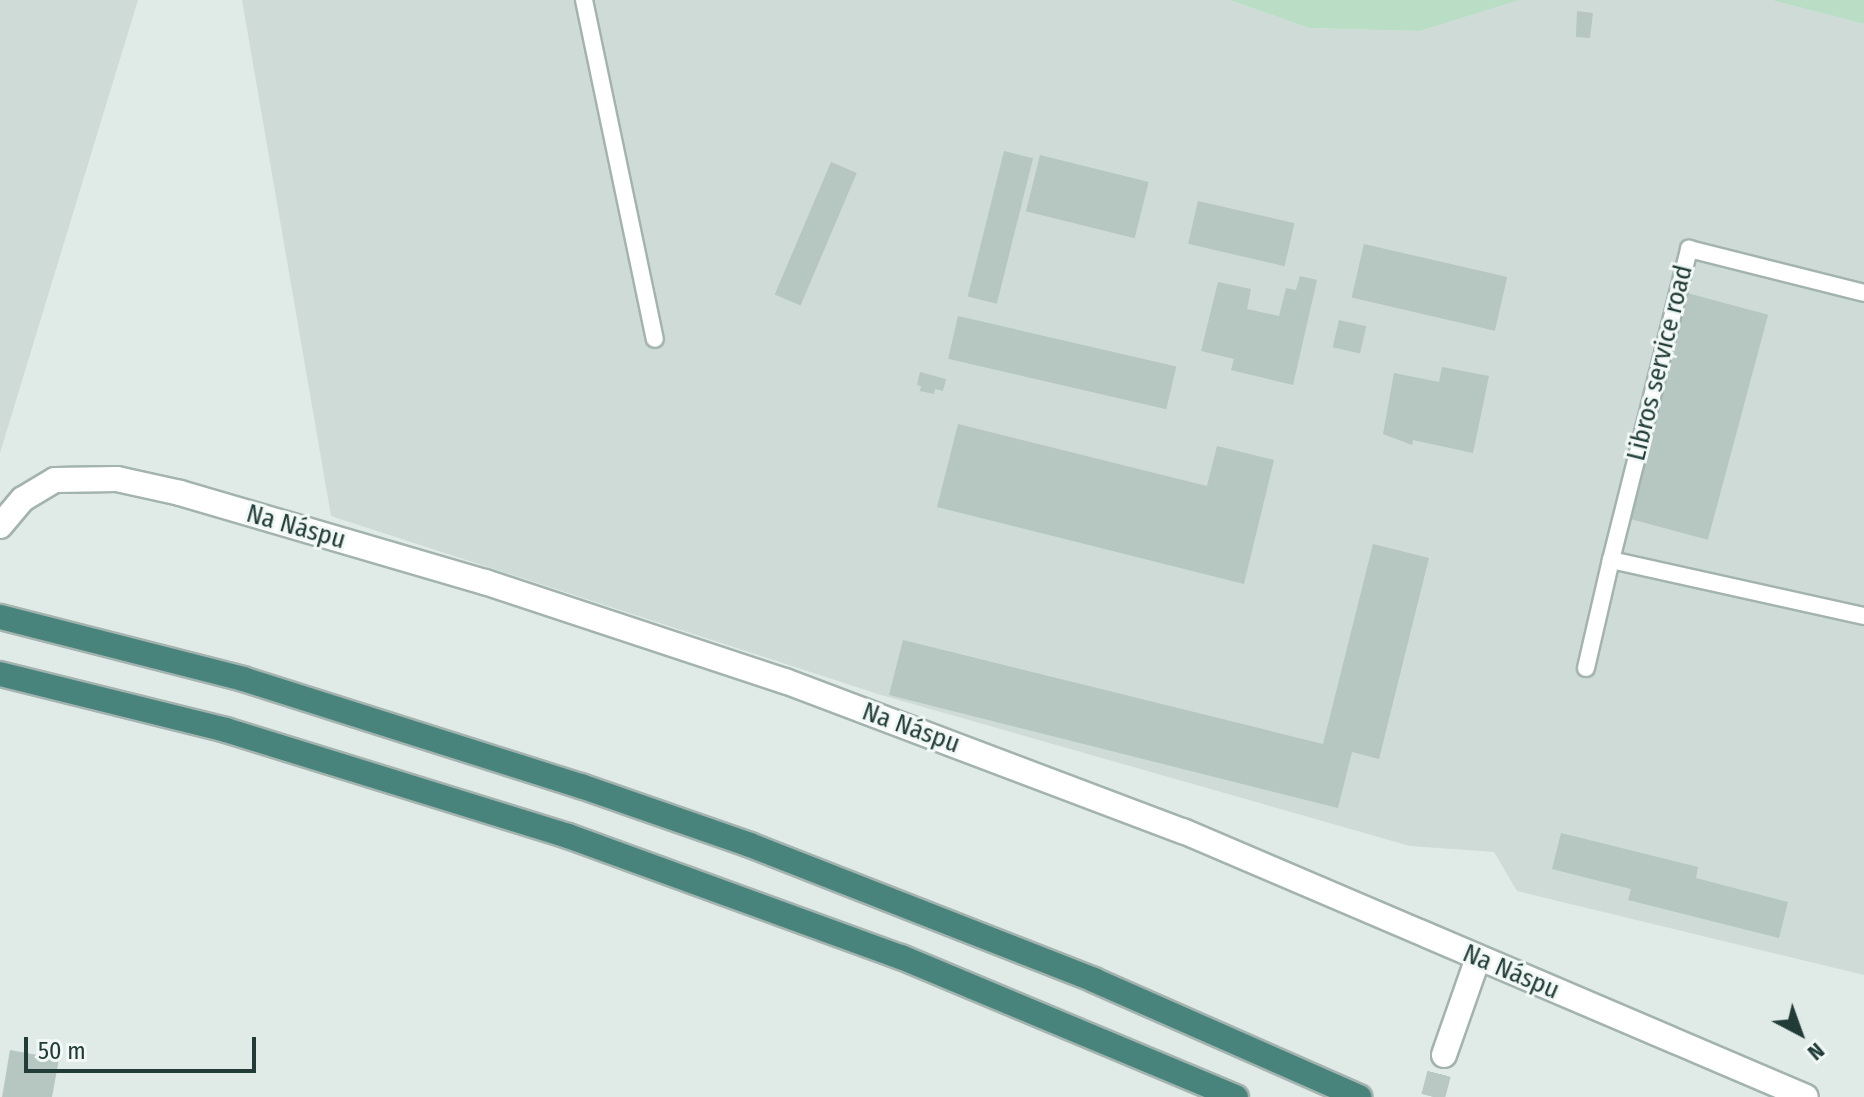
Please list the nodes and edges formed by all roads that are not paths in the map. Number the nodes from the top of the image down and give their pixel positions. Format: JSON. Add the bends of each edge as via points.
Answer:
{"nodes":[{"id":1,"x":584,"y":0,"type":"edge"},
{"id":2,"x":1864,"y":293,"type":"edge"},
{"id":3,"x":655,"y":339,"type":"dead end"},
{"id":4,"x":0,"y":526,"type":"edge"},
{"id":5,"x":1611,"y":560,"type":"junction"},
{"id":6,"x":1864,"y":616,"type":"edge"},
{"id":7,"x":0,"y":617,"type":"edge"},
{"id":8,"x":1586,"y":668,"type":"dead end"},
{"id":9,"x":0,"y":674,"type":"edge"},
{"id":10,"x":1478,"y":958,"type":"junction"},
{"id":11,"x":1444,"y":1055,"type":"tunnel mouth"},
{"id":12,"x":1236,"y":1097,"type":"edge"},
{"id":13,"x":1359,"y":1097,"type":"edge"},
{"id":14,"x":1806,"y":1097,"type":"edge"}],
"edges":[{"from":1,"to":3,"type":"lane"},
{"from":2,"to":5,"type":"lane","name":"Libros service road","via":[[1689,249]]},
{"from":4,"to":10,"type":"street","name":"Na Náspu","via":[[23,499],[55,480],[117,479],[485,582],[785,681],[986,755],[1183,831]]},
{"from":5,"to":6,"type":"lane"},
{"from":5,"to":8,"type":"lane"},
{"from":7,"to":13,"type":"highway","via":[[154,653],[411,730],[750,845],[1094,980]]},
{"from":9,"to":12,"type":"highway","via":[[226,730],[583,842],[901,957]]},
{"from":10,"to":11,"type":"street"},
{"from":10,"to":14,"type":"street","name":"Na Náspu"}]}
